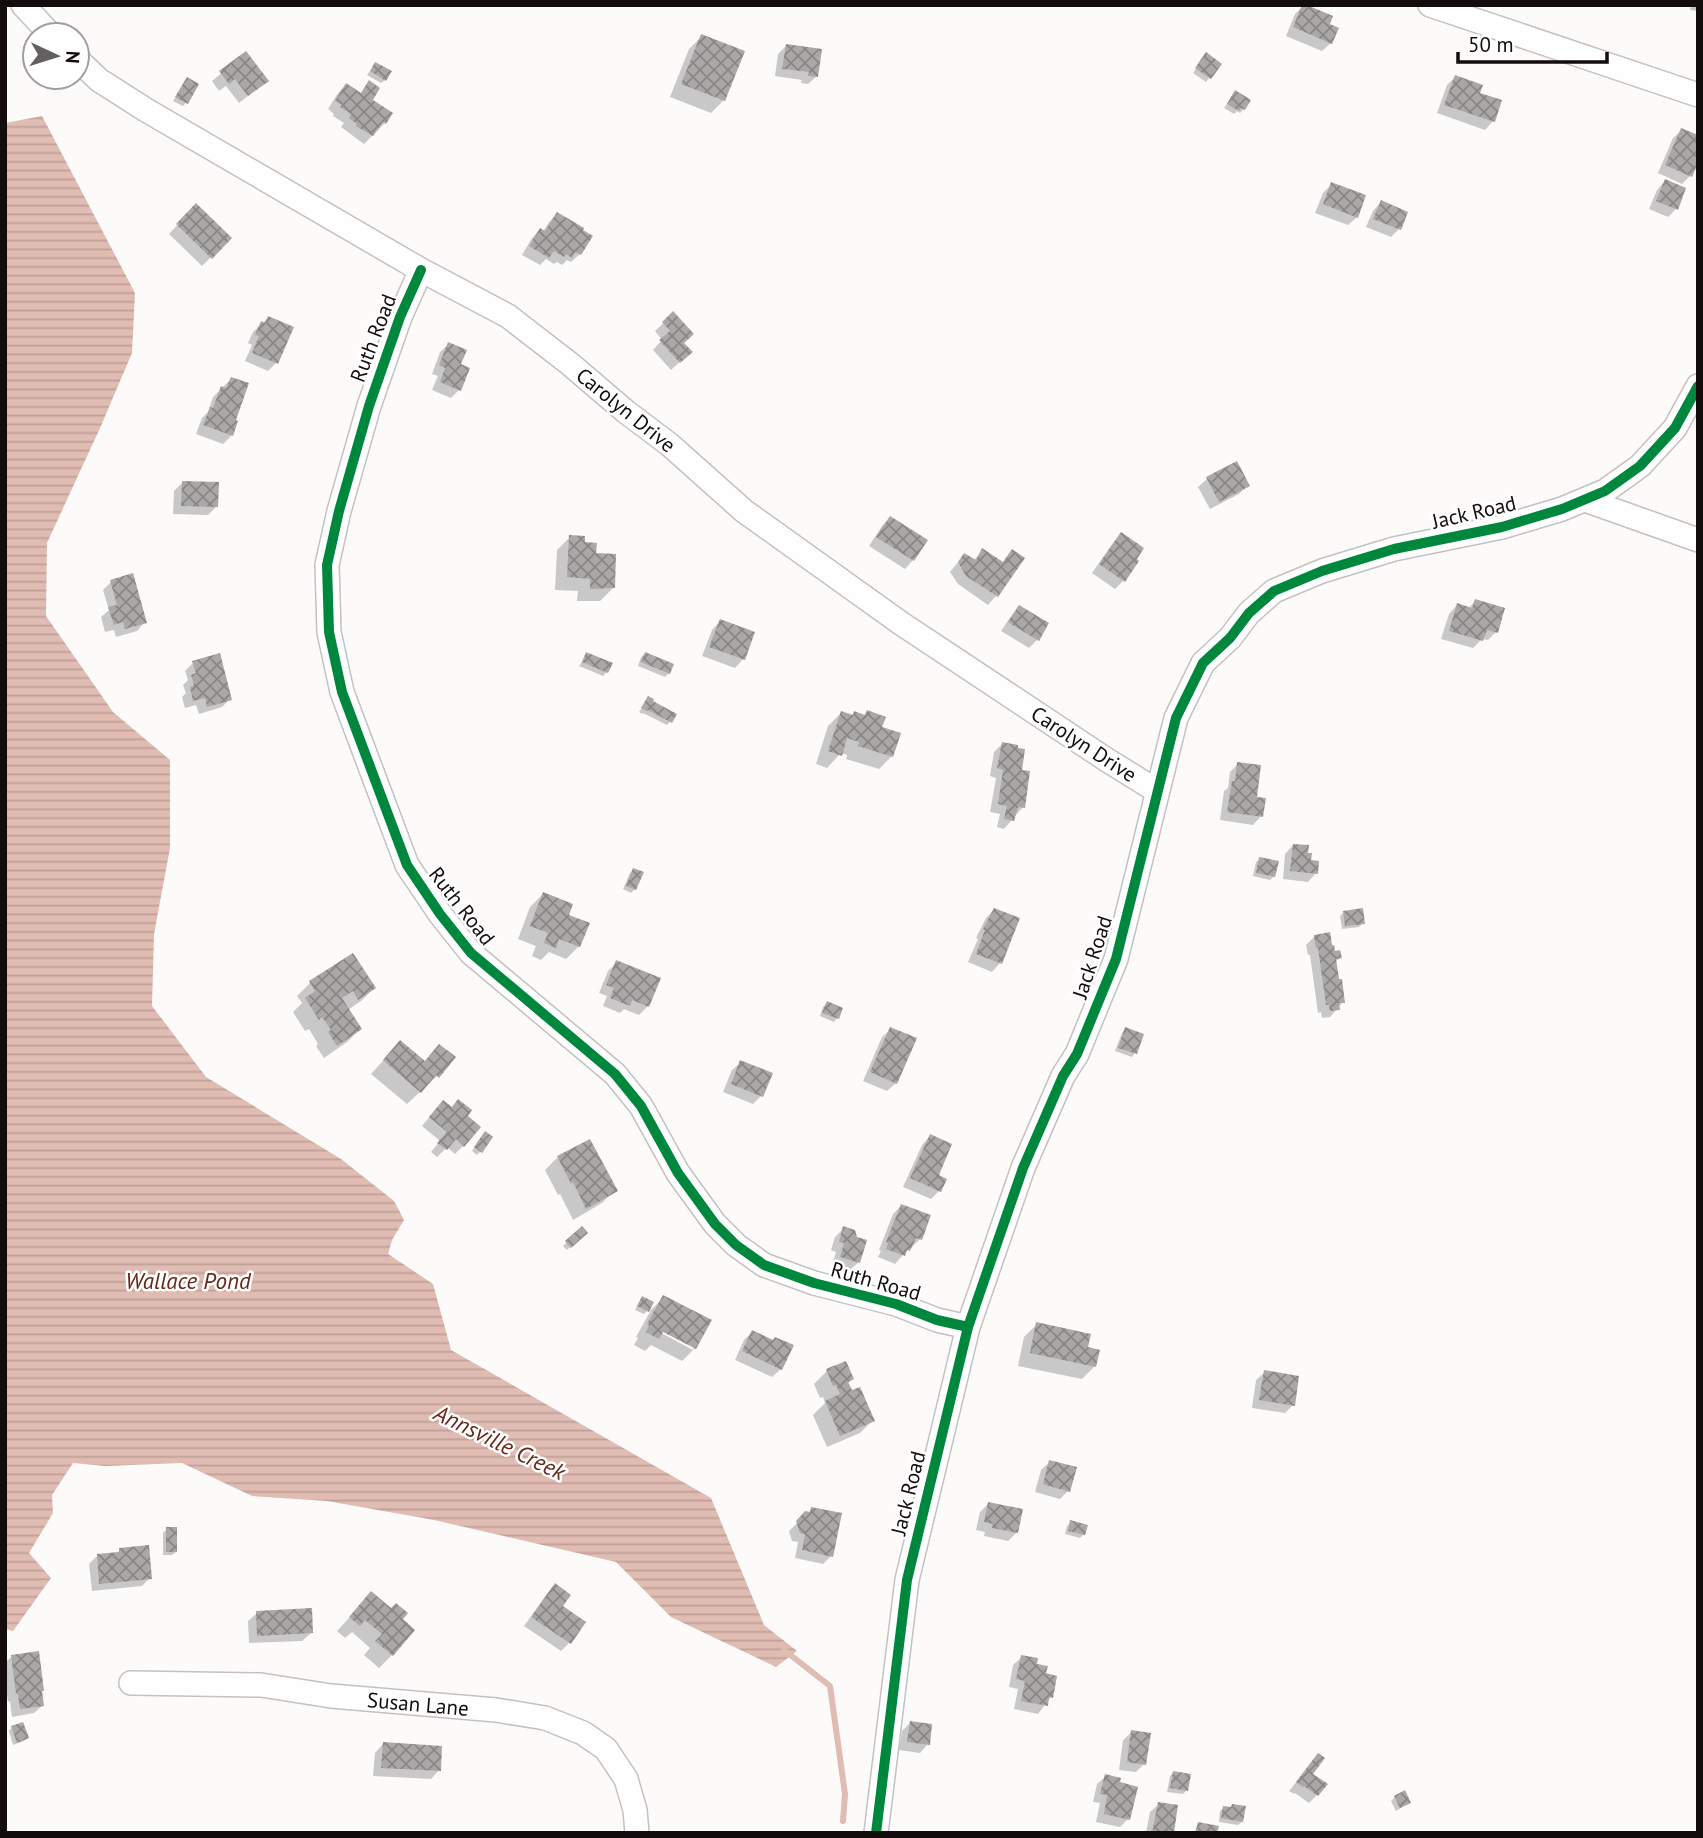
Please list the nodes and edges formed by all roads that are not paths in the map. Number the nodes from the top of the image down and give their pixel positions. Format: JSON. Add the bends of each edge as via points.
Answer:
{"nodes":[{"id":1,"x":23,"y":5,"type":"edge"},
{"id":2,"x":1430,"y":5,"type":"edge"},
{"id":3,"x":38,"y":21,"type":"edge"},
{"id":4,"x":91,"y":73,"type":"edge"},
{"id":5,"x":1698,"y":94,"type":"edge"},
{"id":6,"x":421,"y":270,"type":"junction"},
{"id":7,"x":1698,"y":386,"type":"edge"},
{"id":8,"x":1585,"y":500,"type":"junction"},
{"id":9,"x":1698,"y":540,"type":"edge"},
{"id":10,"x":1157,"y":790,"type":"junction"},
{"id":11,"x":968,"y":1327,"type":"junction"},
{"id":12,"x":131,"y":1683,"type":"dead end"},
{"id":13,"x":637,"y":1833,"type":"edge"},
{"id":14,"x":876,"y":1833,"type":"edge"}],
"edges":[{"from":1,"to":3,"type":"street"},
{"from":2,"to":5,"type":"street"},
{"from":4,"to":6,"type":"street","name":"Carolyn Drive","via":[[146,110]]},
{"from":6,"to":10,"type":"street","name":"Carolyn Drive","via":[[508,316],[670,445],[744,511],[902,624]]},
{"from":6,"to":11,"type":"street","name":"Ruth Road","via":[[369,406],[327,565],[329,632],[342,692],[407,865],[471,953],[615,1074],[641,1106],[678,1174],[736,1245],[764,1265]]},
{"from":7,"to":8,"type":"street","name":"Jack Road","via":[[1675,428],[1640,466]]},
{"from":8,"to":9,"type":"street"},
{"from":8,"to":10,"type":"street","name":"Jack Road","via":[[1502,527],[1394,549],[1274,591],[1203,663],[1176,718]]},
{"from":10,"to":11,"type":"street","name":"Jack Road","via":[[1116,959],[1023,1168]]},
{"from":11,"to":14,"type":"street","name":"Jack Road","via":[[907,1580]]},
{"from":12,"to":13,"type":"street","name":"Susan Lane","via":[[261,1685],[545,1718],[583,1733],[606,1749],[626,1779]]}]}
